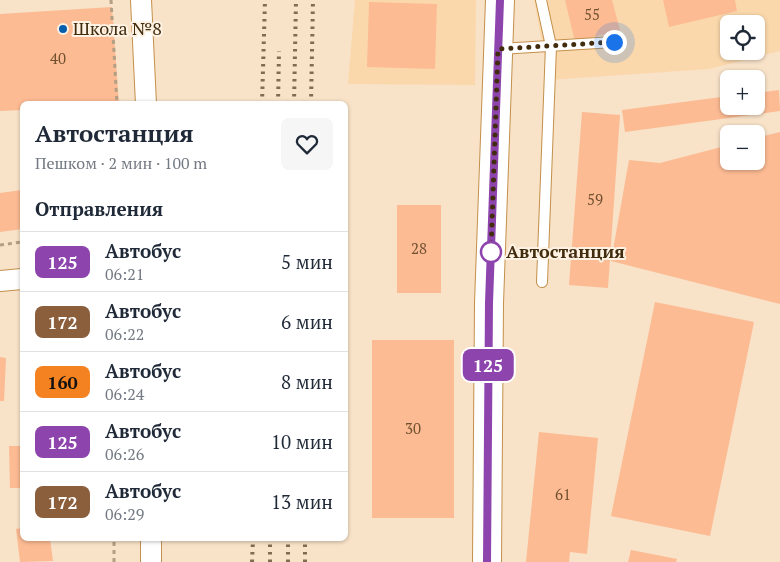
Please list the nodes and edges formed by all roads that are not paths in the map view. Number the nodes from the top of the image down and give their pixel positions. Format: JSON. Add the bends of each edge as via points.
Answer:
{"nodes":[{"id":1,"x":141,"y":0,"type":"edge"},
{"id":2,"x":500,"y":0,"type":"edge"},
{"id":3,"x":541,"y":0,"type":"edge"},
{"id":4,"x":614,"y":42,"type":"dead end"},
{"id":5,"x":551,"y":46,"type":"junction"},
{"id":6,"x":498,"y":49,"type":"junction"},
{"id":7,"x":146,"y":101,"type":"edge"},
{"id":8,"x":20,"y":279,"type":"edge"},
{"id":9,"x":0,"y":281,"type":"edge"},
{"id":10,"x":542,"y":282,"type":"dead end"},
{"id":11,"x":151,"y":541,"type":"edge"},
{"id":12,"x":151,"y":562,"type":"edge"},
{"id":13,"x":487,"y":562,"type":"edge"}],
"edges":[{"from":1,"to":7,"type":"street"},
{"from":2,"to":6,"type":"main road"},
{"from":3,"to":5,"type":"lane"},
{"from":4,"to":5,"type":"lane"},
{"from":5,"to":6,"type":"lane"},
{"from":5,"to":10,"type":"lane"},
{"from":6,"to":13,"type":"main road","via":[[489,303]]},
{"from":8,"to":9,"type":"street"},
{"from":11,"to":12,"type":"street"}]}
